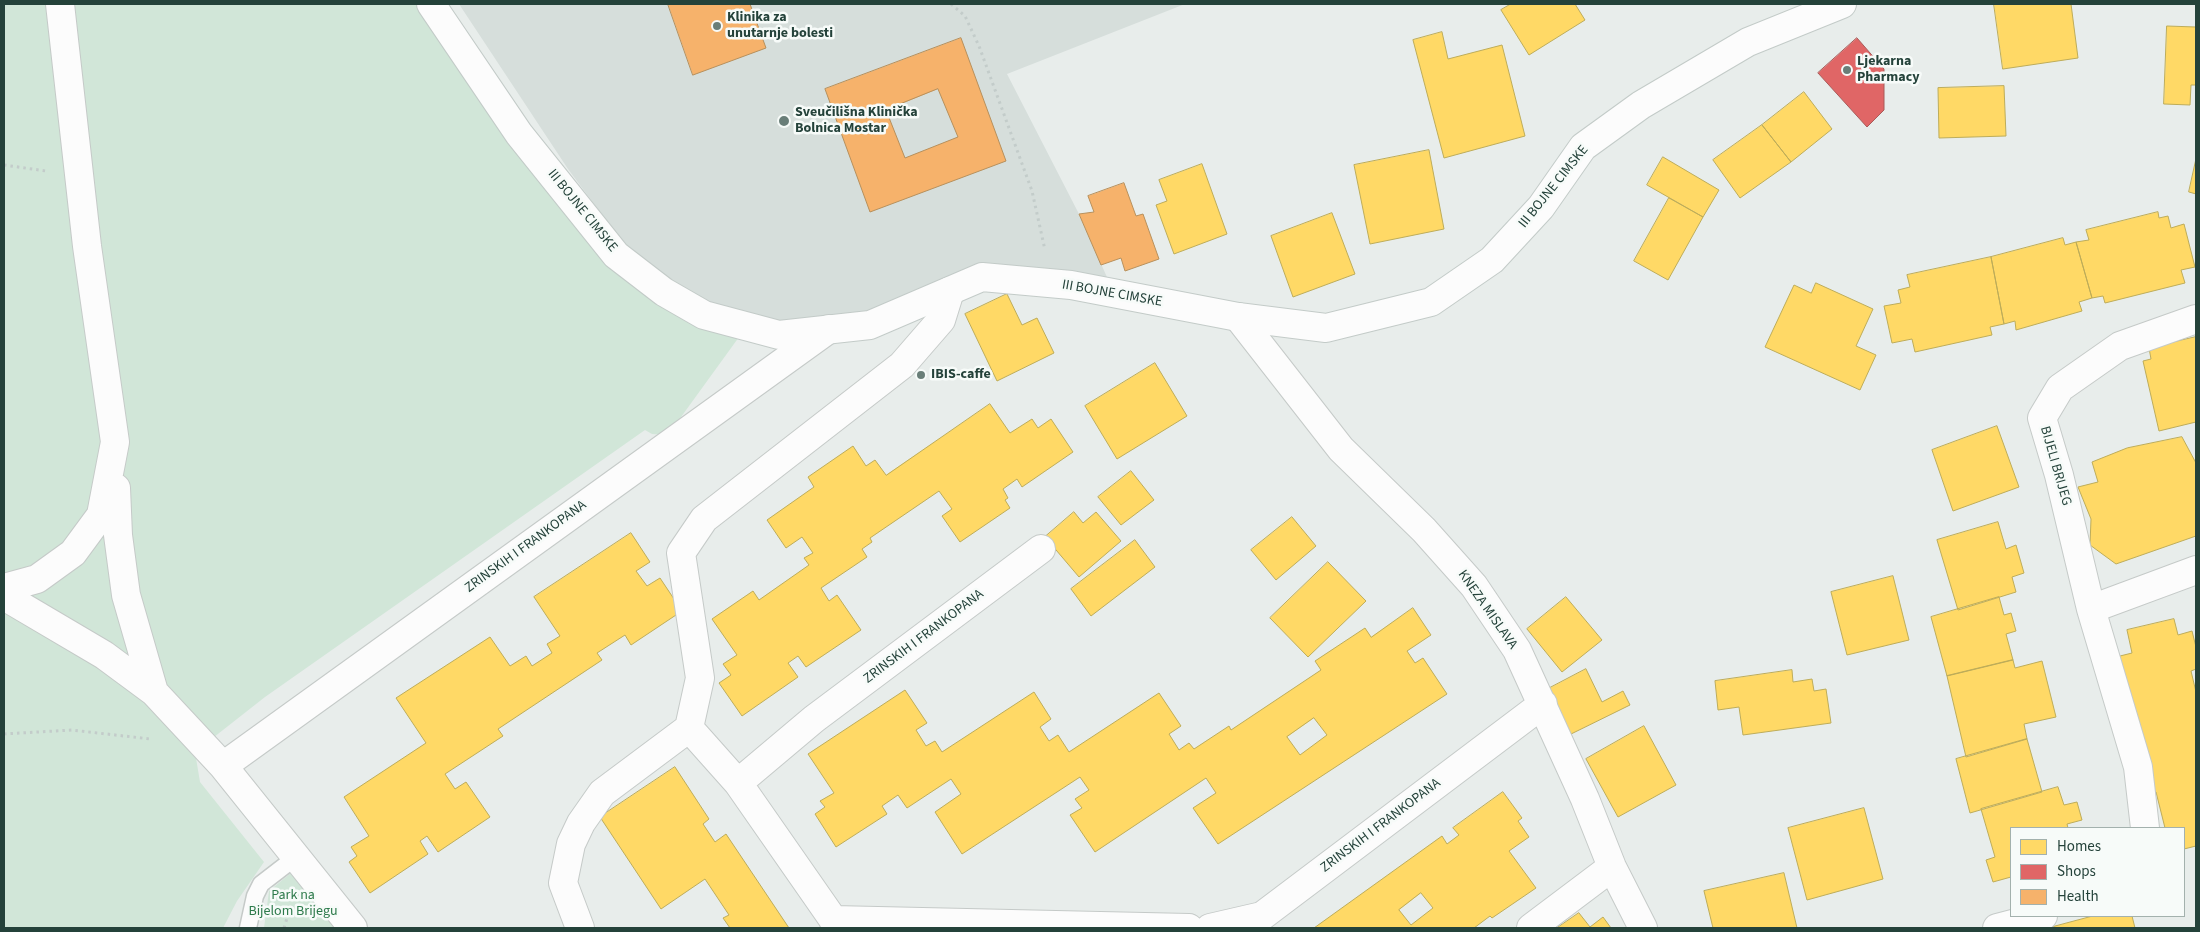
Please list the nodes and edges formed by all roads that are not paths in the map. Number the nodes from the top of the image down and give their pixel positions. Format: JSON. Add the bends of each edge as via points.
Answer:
{"nodes":[{"id":1,"x":60,"y":4,"type":"edge"},
{"id":2,"x":431,"y":4,"type":"edge"},
{"id":3,"x":1842,"y":4,"type":"edge"},
{"id":4,"x":950,"y":290,"type":"junction"},
{"id":5,"x":1238,"y":317,"type":"junction"},
{"id":6,"x":2196,"y":319,"type":"edge"},
{"id":7,"x":829,"y":329,"type":"junction"},
{"id":8,"x":114,"y":442,"type":"junction"},
{"id":9,"x":1041,"y":549,"type":"dead end"},
{"id":10,"x":2196,"y":570,"type":"edge"},
{"id":11,"x":4,"y":588,"type":"edge"},
{"id":12,"x":4,"y":596,"type":"edge"},
{"id":13,"x":2091,"y":610,"type":"junction"},
{"id":14,"x":154,"y":692,"type":"junction"},
{"id":15,"x":1543,"y":704,"type":"junction"},
{"id":16,"x":689,"y":728,"type":"junction"},
{"id":17,"x":222,"y":766,"type":"junction"},
{"id":18,"x":738,"y":783,"type":"junction"},
{"id":19,"x":2145,"y":827,"type":"edge"},
{"id":20,"x":296,"y":857,"type":"junction"},
{"id":21,"x":1612,"y":868,"type":"junction"},
{"id":22,"x":2039,"y":917,"type":"edge"},
{"id":23,"x":836,"y":924,"type":"edge"},
{"id":24,"x":248,"y":928,"type":"edge"},
{"id":25,"x":353,"y":928,"type":"edge"},
{"id":26,"x":580,"y":928,"type":"edge"},
{"id":27,"x":1189,"y":928,"type":"edge"},
{"id":28,"x":1210,"y":928,"type":"edge"},
{"id":29,"x":1532,"y":928,"type":"edge"},
{"id":30,"x":1643,"y":928,"type":"edge"},
{"id":31,"x":1997,"y":928,"type":"edge"}],
"edges":[{"from":1,"to":8,"type":"street"},
{"from":2,"to":7,"type":"street","name":"III BOJNE CIMSKE","via":[[519,134],[616,255],[664,292],[704,315],[779,335]]},
{"from":3,"to":5,"type":"street","name":"III BOJNE CIMSKE","via":[[1748,42],[1641,105],[1582,147],[1541,207],[1492,260],[1431,302],[1326,328]]},
{"from":4,"to":5,"type":"street","name":"III BOJNE CIMSKE","via":[[982,277],[1050,283]]},
{"from":4,"to":7,"type":"street","name":"III BOJNE CIMSKE","via":[[870,325]]},
{"from":4,"to":16,"type":"street","via":[[941,320],[902,365],[704,519],[682,553],[700,678]]},
{"from":5,"to":15,"type":"street","name":"KNEZA MISLAVA","via":[[1341,449],[1424,530],[1474,586],[1516,650]]},
{"from":6,"to":13,"type":"street","name":"BIJELI BRIJEG","via":[[2120,346],[2060,388],[2042,418]]},
{"from":7,"to":17,"type":"street","name":"ZRINSKIH I FRANKOPANA"},
{"from":8,"to":11,"type":"street","via":[[101,515],[96,523],[73,552],[37,579]]},
{"from":8,"to":14,"type":"street","via":[[118,535],[126,595]]},
{"from":9,"to":18,"type":"street","name":"ZRINSKIH I FRANKOPANA","via":[[814,719]]},
{"from":10,"to":13,"type":"street"},
{"from":12,"to":14,"type":"street","via":[[104,655]]},
{"from":13,"to":19,"type":"street","name":"BIJELI BRIJEG","via":[[2138,767]]},
{"from":14,"to":17,"type":"street"},
{"from":15,"to":21,"type":"street","name":"KNEZA MISLAVA"},
{"from":15,"to":28,"type":"street","name":"ZRINSKIH I FRANKOPANA","via":[[1262,916]]},
{"from":16,"to":18,"type":"street"},
{"from":16,"to":26,"type":"street","via":[[602,793],[580,822],[571,844],[563,883]]},
{"from":17,"to":20,"type":"street"},
{"from":18,"to":23,"type":"street"},
{"from":20,"to":24,"type":"lane","via":[[261,884]]},
{"from":20,"to":25,"type":"street"},
{"from":21,"to":29,"type":"street"},
{"from":21,"to":30,"type":"street","name":"KNEZA MISLAVA"},
{"from":22,"to":31,"type":"street"},
{"from":23,"to":27,"type":"street"}]}
